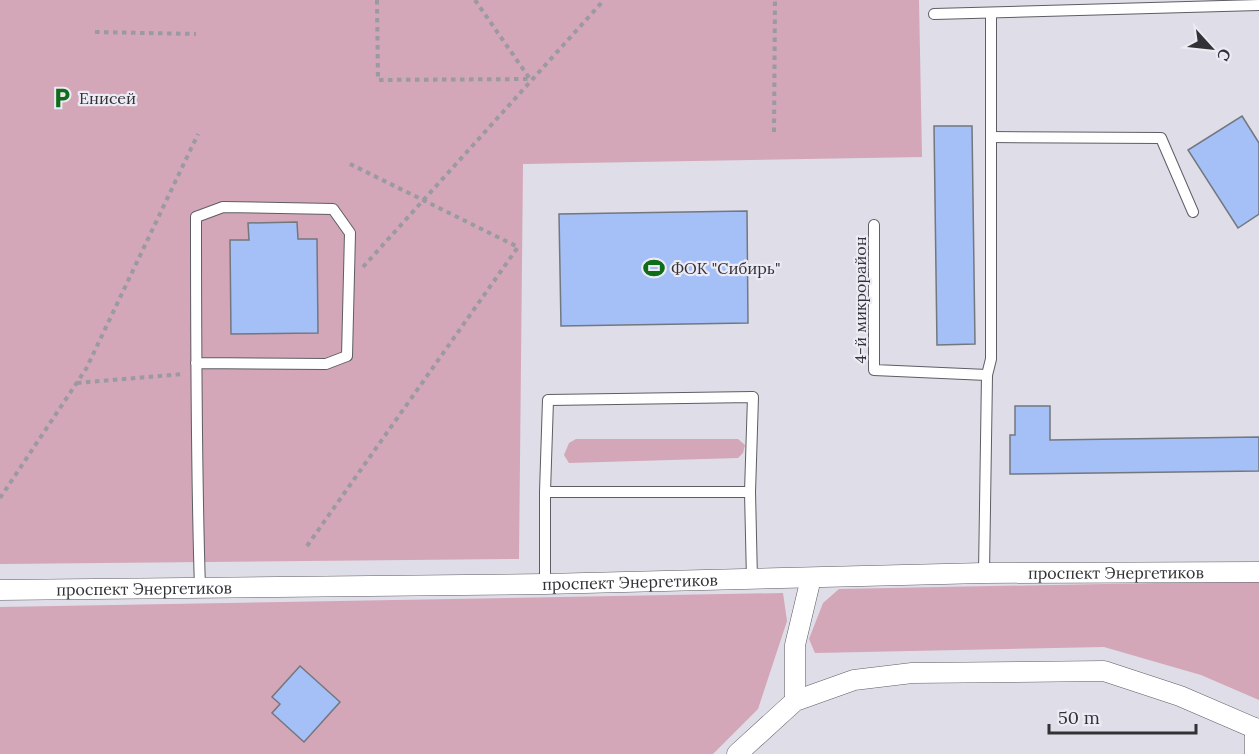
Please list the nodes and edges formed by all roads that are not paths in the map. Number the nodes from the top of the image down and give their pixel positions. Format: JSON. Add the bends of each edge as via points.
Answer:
{"nodes":[{"id":1,"x":1259,"y":5,"type":"edge"},
{"id":2,"x":992,"y":13,"type":"junction"},
{"id":3,"x":934,"y":15,"type":"dead end"},
{"id":4,"x":991,"y":137,"type":"junction"},
{"id":5,"x":1192,"y":212,"type":"dead end"},
{"id":6,"x":874,"y":225,"type":"dead end"},
{"id":7,"x":196,"y":363,"type":"junction"},
{"id":8,"x":987,"y":375,"type":"junction"},
{"id":9,"x":545,"y":492,"type":"junction"},
{"id":10,"x":750,"y":492,"type":"junction"},
{"id":11,"x":1259,"y":572,"type":"edge"},
{"id":12,"x":984,"y":573,"type":"junction"},
{"id":13,"x":811,"y":578,"type":"junction"},
{"id":14,"x":752,"y":580,"type":"junction"},
{"id":15,"x":545,"y":584,"type":"junction"},
{"id":16,"x":200,"y":588,"type":"junction"},
{"id":17,"x":0,"y":590,"type":"edge"},
{"id":18,"x":795,"y":701,"type":"junction"},
{"id":19,"x":1257,"y":729,"type":"edge"},
{"id":20,"x":737,"y":754,"type":"edge"},
{"id":21,"x":1255,"y":754,"type":"edge"}],
"edges":[{"from":1,"to":2,"type":"lane"},
{"from":2,"to":3,"type":"lane"},
{"from":2,"to":4,"type":"lane"},
{"from":4,"to":5,"type":"lane","via":[[1161,138]]},
{"from":4,"to":8,"type":"lane","via":[[991,359]]},
{"from":6,"to":8,"type":"lane","name":"4-й микрорайон","via":[[874,370]]},
{"from":7,"to":7,"type":"lane","via":[[196,217],[223,207],[333,209],[350,233],[347,356],[326,364]]},
{"from":7,"to":16,"type":"lane"},
{"from":8,"to":12,"type":"lane"},
{"from":9,"to":10,"type":"lane"},
{"from":9,"to":10,"type":"lane","via":[[548,400],[753,397]]},
{"from":9,"to":15,"type":"lane"},
{"from":10,"to":14,"type":"lane"},
{"from":11,"to":12,"type":"street","name":"проспект Энергетиков"},
{"from":12,"to":13,"type":"street","name":"проспект Энергетиков"},
{"from":13,"to":14,"type":"street","name":"проспект Энергетиков"},
{"from":13,"to":18,"type":"street","via":[[795,645]]},
{"from":14,"to":15,"type":"street","name":"проспект Энергетиков"},
{"from":15,"to":16,"type":"street","name":"проспект Энергетиков"},
{"from":16,"to":17,"type":"street","name":"проспект Энергетиков"},
{"from":18,"to":19,"type":"street","via":[[854,680],[912,673],[1104,671],[1180,696]]},
{"from":18,"to":20,"type":"street"},
{"from":19,"to":21,"type":"street"}]}
